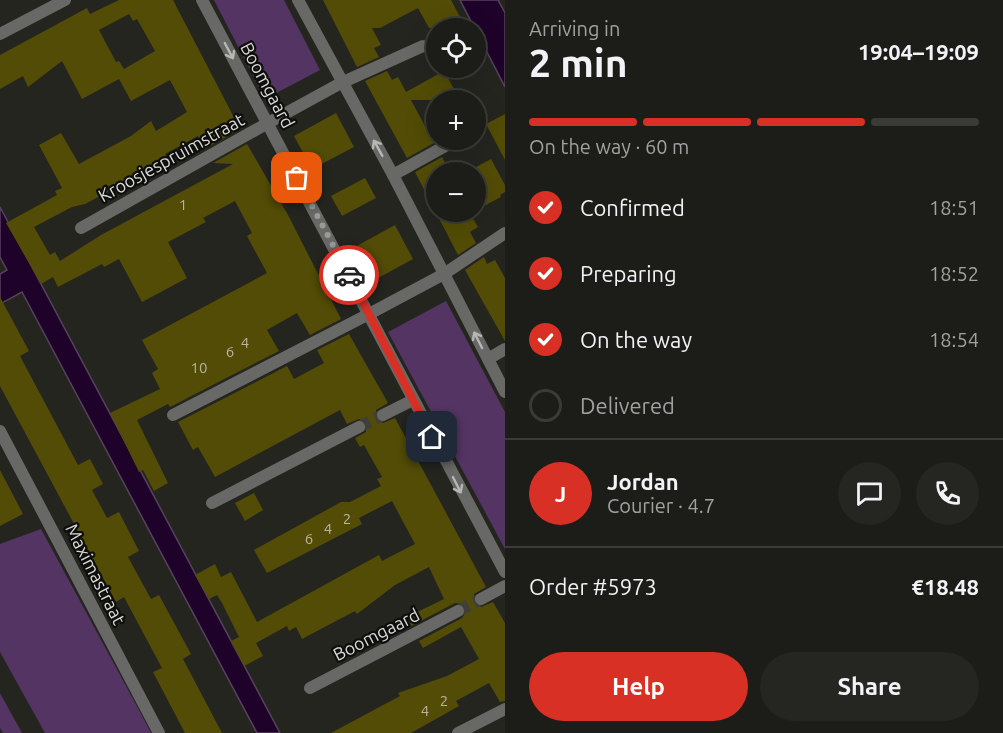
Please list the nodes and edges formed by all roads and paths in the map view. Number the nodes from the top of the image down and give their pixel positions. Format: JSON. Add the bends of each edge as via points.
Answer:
{"nodes":[{"id":1,"x":65,"y":0,"type":"edge"},
{"id":2,"x":202,"y":0,"type":"edge"},
{"id":3,"x":298,"y":0,"type":"edge"},
{"id":4,"x":0,"y":34,"type":"edge"},
{"id":5,"x":423,"y":46,"type":"dead end"},
{"id":6,"x":341,"y":83,"type":"junction"},
{"id":7,"x":268,"y":123,"type":"junction"},
{"id":8,"x":438,"y":150,"type":"edge"},
{"id":9,"x":393,"y":175,"type":"junction"},
{"id":10,"x":81,"y":228,"type":"dead end"},
{"id":11,"x":505,"y":233,"type":"edge"},
{"id":12,"x":444,"y":274,"type":"junction"},
{"id":13,"x":369,"y":314,"type":"junction"},
{"id":14,"x":505,"y":349,"type":"edge"},
{"id":15,"x":488,"y":359,"type":"junction"},
{"id":16,"x":505,"y":392,"type":"edge"},
{"id":17,"x":413,"y":400,"type":"junction"},
{"id":18,"x":173,"y":415,"type":"dead end"},
{"id":19,"x":383,"y":415,"type":"tunnel mouth"},
{"id":20,"x":359,"y":427,"type":"tunnel mouth"},
{"id":21,"x":0,"y":431,"type":"edge"},
{"id":22,"x":212,"y":503,"type":"dead end"},
{"id":23,"x":505,"y":572,"type":"edge"},
{"id":24,"x":505,"y":586,"type":"edge"},
{"id":25,"x":481,"y":599,"type":"tunnel mouth"},
{"id":26,"x":458,"y":611,"type":"tunnel mouth"},
{"id":27,"x":310,"y":688,"type":"dead end"},
{"id":28,"x":505,"y":709,"type":"edge"},
{"id":29,"x":159,"y":733,"type":"edge"},
{"id":30,"x":458,"y":733,"type":"edge"}],
"edges":[{"from":1,"to":4,"type":"street"},
{"from":2,"to":7,"type":"street","name":"Boomgaard","one_way":true},
{"from":3,"to":6,"type":"street"},
{"from":5,"to":6,"type":"street"},
{"from":6,"to":7,"type":"street","name":"Kroosjespruimstraat"},
{"from":9,"to":6,"type":"street","one_way":true},
{"from":7,"to":10,"type":"street","name":"Kroosjespruimstraat"},
{"from":7,"to":13,"type":"street","name":"Boomgaard"},
{"from":8,"to":9,"type":"street"},
{"from":9,"to":12,"type":"street"},
{"from":11,"to":12,"type":"street"},
{"from":12,"to":13,"type":"street"},
{"from":15,"to":12,"type":"street","one_way":true},
{"from":13,"to":17,"type":"street","name":"Boomgaard"},
{"from":13,"to":18,"type":"street"},
{"from":14,"to":15,"type":"street"},
{"from":15,"to":16,"type":"street"},
{"from":17,"to":19,"type":"street"},
{"from":17,"to":23,"type":"street","name":"Boomgaard","one_way":true},
{"from":20,"to":22,"type":"street"},
{"from":21,"to":29,"type":"street","name":"Maximastraat"},
{"from":24,"to":25,"type":"street"},
{"from":26,"to":27,"type":"street","name":"Boomgaard"},
{"from":28,"to":30,"type":"street"}]}
